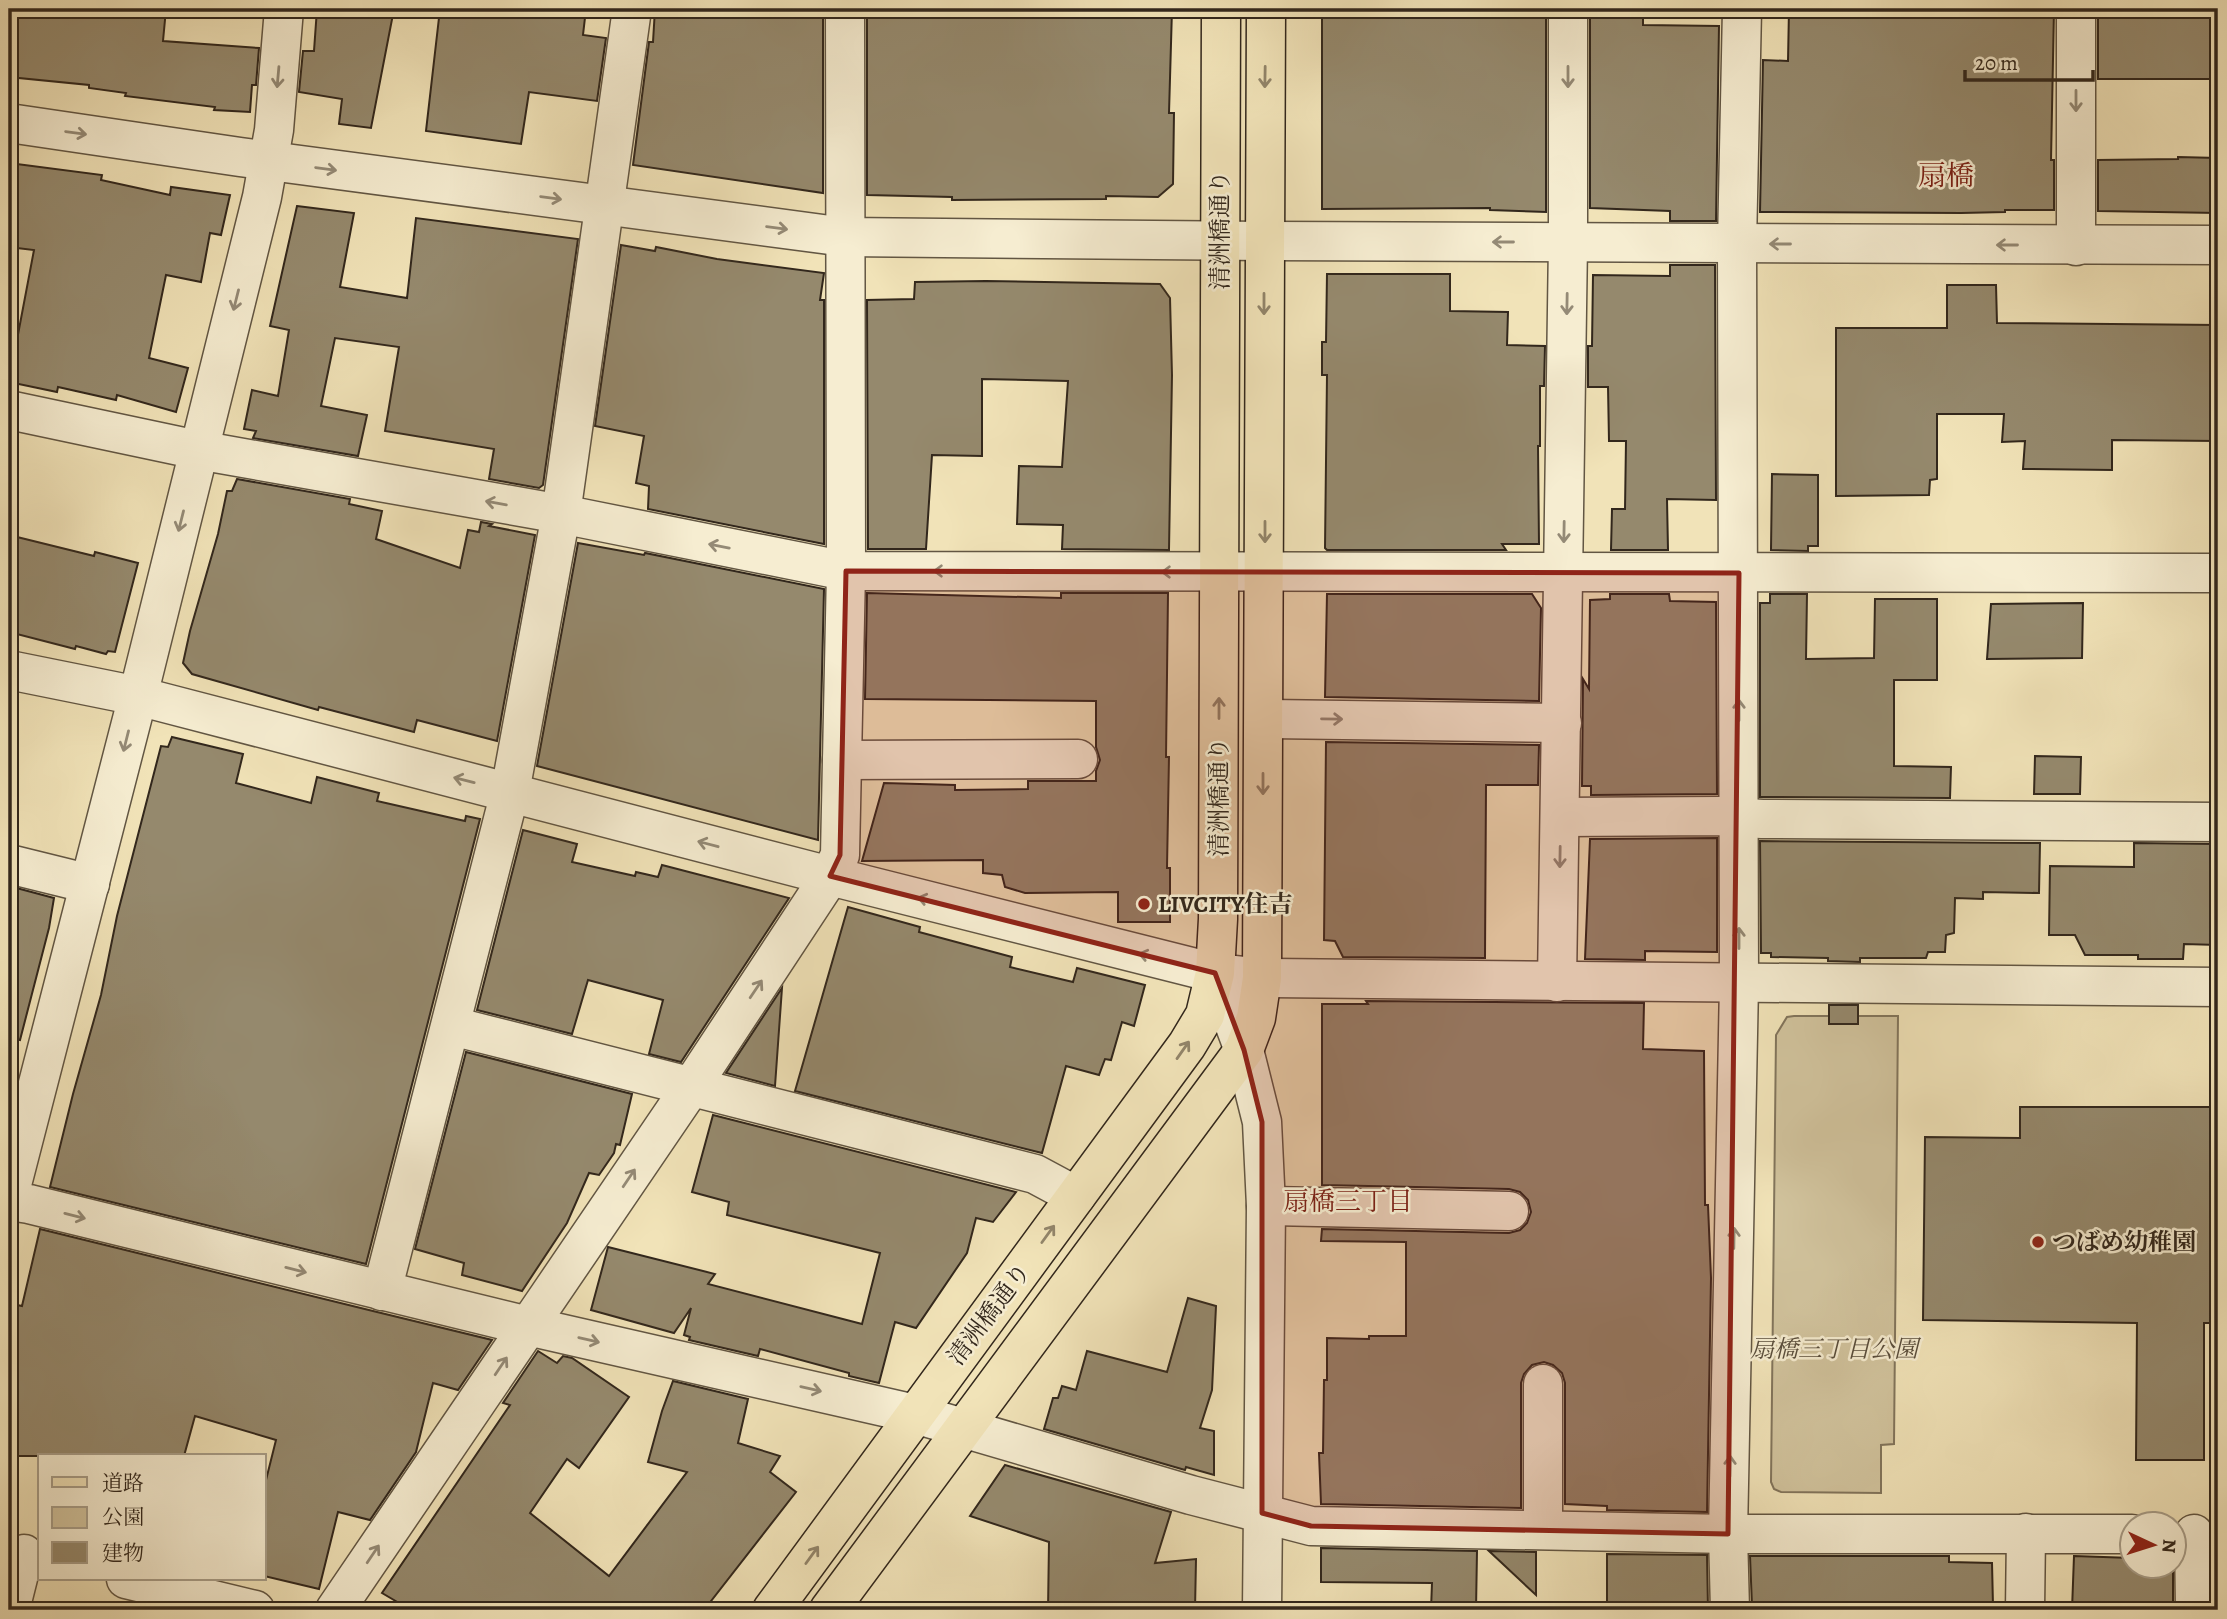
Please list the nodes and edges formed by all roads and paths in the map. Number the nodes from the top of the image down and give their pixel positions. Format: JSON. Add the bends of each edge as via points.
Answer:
{"nodes":[{"id":1,"x":284,"y":9,"type":"edge"},
{"id":2,"x":632,"y":9,"type":"edge"},
{"id":3,"x":845,"y":9,"type":"edge"},
{"id":4,"x":1220,"y":9,"type":"edge"},
{"id":5,"x":1266,"y":9,"type":"edge"},
{"id":6,"x":1568,"y":9,"type":"edge"},
{"id":7,"x":1742,"y":9,"type":"edge"},
{"id":8,"x":2076,"y":9,"type":"edge"},
{"id":9,"x":9,"y":123,"type":"edge"},
{"id":10,"x":269,"y":160,"type":"junction"},
{"id":11,"x":605,"y":205,"type":"junction"},
{"id":12,"x":845,"y":237,"type":"junction"},
{"id":13,"x":1220,"y":240,"type":"junction"},
{"id":14,"x":1264,"y":241,"type":"junction"},
{"id":15,"x":1568,"y":242,"type":"junction"},
{"id":16,"x":1737,"y":244,"type":"junction"},
{"id":17,"x":2218,"y":245,"type":"edge"},
{"id":18,"x":2076,"y":246,"type":"junction"},
{"id":19,"x":9,"y":410,"type":"edge"},
{"id":20,"x":198,"y":450,"type":"junction"},
{"id":21,"x":561,"y":514,"type":"junction"},
{"id":22,"x":846,"y":571,"type":"junction"},
{"id":23,"x":1220,"y":572,"type":"junction"},
{"id":24,"x":1265,"y":572,"type":"junction"},
{"id":25,"x":1564,"y":573,"type":"junction"},
{"id":26,"x":1739,"y":573,"type":"junction"},
{"id":27,"x":2218,"y":573,"type":"edge"},
{"id":28,"x":9,"y":670,"type":"edge"},
{"id":29,"x":138,"y":696,"type":"junction"},
{"id":30,"x":1264,"y":719,"type":"junction"},
{"id":31,"x":1562,"y":723,"type":"junction"},
{"id":32,"x":1078,"y":759,"type":"dead end"},
{"id":33,"x":842,"y":760,"type":"junction"},
{"id":34,"x":510,"y":792,"type":"junction"},
{"id":35,"x":1561,"y":817,"type":"junction"},
{"id":36,"x":1740,"y":817,"type":"junction"},
{"id":37,"x":2218,"y":822,"type":"edge"},
{"id":38,"x":9,"y":864,"type":"edge"},
{"id":39,"x":831,"y":876,"type":"junction"},
{"id":40,"x":90,"y":884,"type":"junction"},
{"id":41,"x":1215,"y":973,"type":"junction"},
{"id":42,"x":1262,"y":978,"type":"junction"},
{"id":43,"x":1557,"y":982,"type":"junction"},
{"id":44,"x":1739,"y":984,"type":"junction"},
{"id":45,"x":2218,"y":987,"type":"edge"},
{"id":46,"x":452,"y":1026,"type":"junction"},
{"id":47,"x":1244,"y":1050,"type":"junction"},
{"id":48,"x":691,"y":1087,"type":"junction"},
{"id":49,"x":1076,"y":1196,"type":"junction"},
{"id":50,"x":9,"y":1199,"type":"edge"},
{"id":51,"x":1266,"y":1206,"type":"junction"},
{"id":52,"x":1509,"y":1211,"type":"dead end"},
{"id":53,"x":382,"y":1291,"type":"junction"},
{"id":54,"x":528,"y":1326,"type":"junction"},
{"id":55,"x":1544,"y":1384,"type":"dead end"},
{"id":56,"x":915,"y":1414,"type":"junction"},
{"id":57,"x":964,"y":1427,"type":"junction"},
{"id":58,"x":1262,"y":1513,"type":"junction"},
{"id":59,"x":1543,"y":1529,"type":"junction"},
{"id":60,"x":2026,"y":1533,"type":"junction"},
{"id":61,"x":1728,"y":1534,"type":"junction"},
{"id":62,"x":2118,"y":1534,"type":"edge"},
{"id":63,"x":2196,"y":1534,"type":"edge"},
{"id":64,"x":24,"y":1554,"type":"edge"},
{"id":65,"x":130,"y":1580,"type":"edge"},
{"id":66,"x":10,"y":1610,"type":"edge"},
{"id":67,"x":255,"y":1610,"type":"edge"},
{"id":68,"x":335,"y":1610,"type":"edge"},
{"id":69,"x":772,"y":1610,"type":"edge"},
{"id":70,"x":829,"y":1610,"type":"edge"},
{"id":71,"x":1262,"y":1610,"type":"edge"},
{"id":72,"x":1730,"y":1610,"type":"edge"},
{"id":73,"x":2025,"y":1610,"type":"edge"},
{"id":74,"x":2195,"y":1610,"type":"edge"}],
"edges":[{"from":1,"to":10,"type":"street","one_way":true},
{"from":2,"to":11,"type":"street"},
{"from":3,"to":12,"type":"street"},
{"from":4,"to":13,"type":"main road","name":"清洲橋通り"},
{"from":5,"to":14,"type":"main road","name":"清洲橋通り","one_way":true},
{"from":6,"to":15,"type":"street","one_way":true},
{"from":7,"to":16,"type":"street"},
{"from":8,"to":18,"type":"street","one_way":true},
{"from":9,"to":10,"type":"street","one_way":true},
{"from":10,"to":11,"type":"street","one_way":true},
{"from":10,"to":20,"type":"street","one_way":true},
{"from":11,"to":12,"type":"street","one_way":true},
{"from":11,"to":21,"type":"street"},
{"from":12,"to":13,"type":"street"},
{"from":12,"to":22,"type":"street"},
{"from":13,"to":14,"type":"street"},
{"from":13,"to":23,"type":"main road","name":"清洲橋通り"},
{"from":15,"to":14,"type":"street","one_way":true},
{"from":14,"to":24,"type":"main road","name":"清洲橋通り","one_way":true},
{"from":15,"to":16,"type":"street"},
{"from":15,"to":25,"type":"street","one_way":true},
{"from":18,"to":16,"type":"street","one_way":true},
{"from":16,"to":26,"type":"street"},
{"from":17,"to":18,"type":"street"},
{"from":19,"to":20,"type":"street"},
{"from":21,"to":20,"type":"street","one_way":true},
{"from":20,"to":29,"type":"street","one_way":true},
{"from":22,"to":21,"type":"street","one_way":true},
{"from":21,"to":34,"type":"street"},
{"from":23,"to":22,"type":"street","one_way":true},
{"from":22,"to":33,"type":"street"},
{"from":23,"to":24,"type":"street"},
{"from":41,"to":23,"type":"main road","name":"清洲橋通り","one_way":true},
{"from":24,"to":25,"type":"street"},
{"from":24,"to":30,"type":"main road","name":"清洲橋通り"},
{"from":25,"to":26,"type":"street"},
{"from":25,"to":31,"type":"street"},
{"from":26,"to":27,"type":"street"},
{"from":36,"to":26,"type":"street","one_way":true},
{"from":28,"to":29,"type":"street"},
{"from":34,"to":29,"type":"street","one_way":true},
{"from":29,"to":40,"type":"street","one_way":true},
{"from":30,"to":31,"type":"street","one_way":true},
{"from":30,"to":42,"type":"main road","name":"清洲橋通り","one_way":true},
{"from":31,"to":35,"type":"street"},
{"from":32,"to":33,"type":"street"},
{"from":33,"to":39,"type":"street","via":[[840,855]]},
{"from":39,"to":34,"type":"street","one_way":true},
{"from":34,"to":46,"type":"street"},
{"from":35,"to":36,"type":"street"},
{"from":35,"to":43,"type":"street","one_way":true},
{"from":36,"to":37,"type":"street"},
{"from":44,"to":36,"type":"street","one_way":true},
{"from":38,"to":40,"type":"street"},
{"from":41,"to":39,"type":"street","one_way":true},
{"from":48,"to":39,"type":"street","one_way":true},
{"from":40,"to":50,"type":"street"},
{"from":41,"to":42,"type":"street"},
{"from":41,"to":47,"type":"street"},
{"from":49,"to":41,"type":"main road","name":"清洲橋通り","one_way":true,"via":[[1187,1045],[1205,1015]]},
{"from":42,"to":43,"type":"street"},
{"from":42,"to":47,"type":"main road","name":"清洲橋通り","via":[[1256,1018]]},
{"from":43,"to":44,"type":"street"},
{"from":44,"to":45,"type":"street"},
{"from":61,"to":44,"type":"street","one_way":true},
{"from":46,"to":48,"type":"street"},
{"from":46,"to":53,"type":"street"},
{"from":47,"to":51,"type":"street","via":[[1262,1122]]},
{"from":47,"to":57,"type":"main road","name":"清洲橋通り"},
{"from":48,"to":49,"type":"street","via":[[1035,1174]]},
{"from":54,"to":48,"type":"street","one_way":true},
{"from":56,"to":49,"type":"main road","name":"清洲橋通り","one_way":true},
{"from":50,"to":53,"type":"street","one_way":true},
{"from":51,"to":52,"type":"street"},
{"from":51,"to":58,"type":"street"},
{"from":53,"to":54,"type":"street"},
{"from":54,"to":56,"type":"street","one_way":true},
{"from":68,"to":54,"type":"street","one_way":true},
{"from":55,"to":59,"type":"street"},
{"from":56,"to":57,"type":"street"},
{"from":69,"to":56,"type":"main road","name":"清洲橋通り","one_way":true},
{"from":57,"to":58,"type":"street"},
{"from":57,"to":70,"type":"main road","name":"清洲橋通り"},
{"from":58,"to":59,"type":"street","via":[[1311,1527]]},
{"from":58,"to":71,"type":"street"},
{"from":59,"to":61,"type":"street"},
{"from":60,"to":61,"type":"street"},
{"from":60,"to":62,"type":"street"},
{"from":60,"to":73,"type":"street"},
{"from":61,"to":72,"type":"street"},
{"from":63,"to":74,"type":"street"},
{"from":64,"to":66,"type":"street"},
{"from":65,"to":67,"type":"street"}]}
